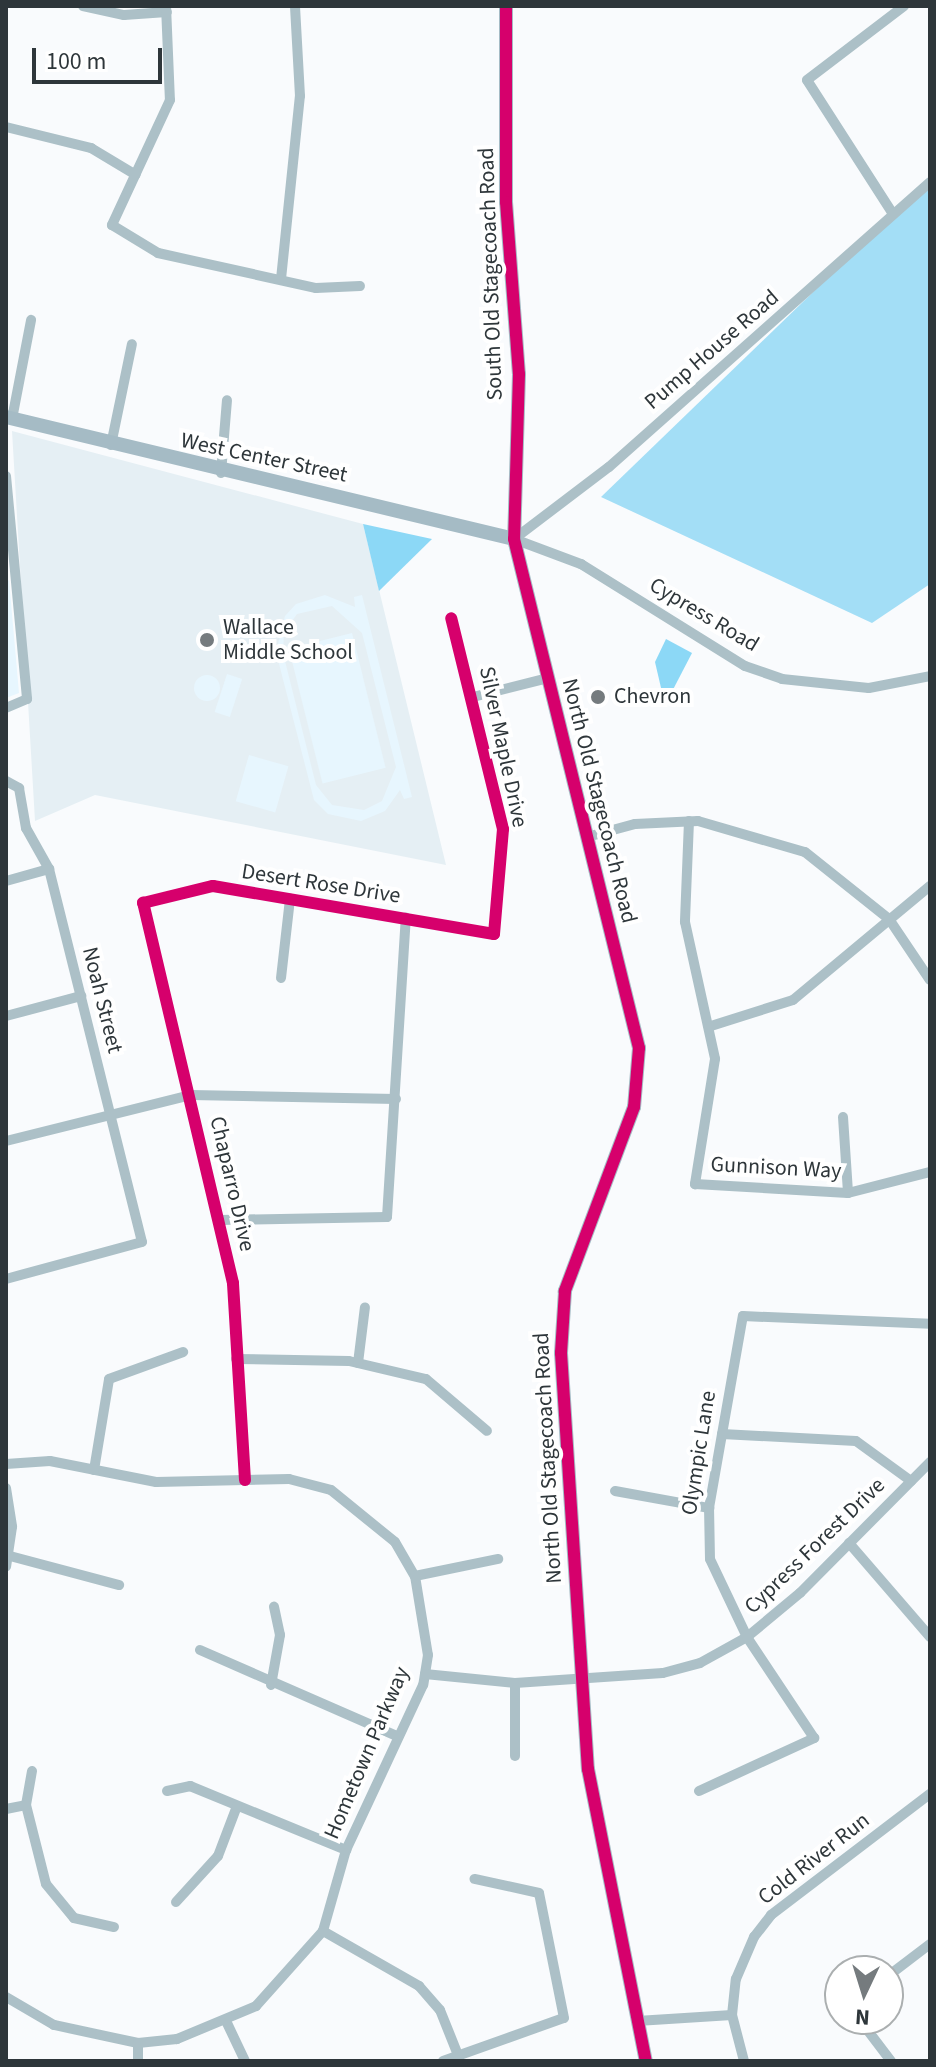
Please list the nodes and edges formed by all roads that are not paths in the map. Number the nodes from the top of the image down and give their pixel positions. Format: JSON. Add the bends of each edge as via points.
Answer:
{"nodes":[{"id":1,"x":83,"y":6,"type":"edge"},
{"id":2,"x":295,"y":6,"type":"edge"},
{"id":3,"x":506,"y":6,"type":"edge"},
{"id":4,"x":904,"y":6,"type":"edge"},
{"id":5,"x":166,"y":9,"type":"edge"},
{"id":6,"x":6,"y":127,"type":"edge"},
{"id":7,"x":136,"y":175,"type":"junction"},
{"id":8,"x":930,"y":182,"type":"edge"},
{"id":9,"x":893,"y":214,"type":"junction"},
{"id":10,"x":281,"y":279,"type":"junction"},
{"id":11,"x":360,"y":286,"type":"dead end"},
{"id":12,"x":31,"y":320,"type":"dead end"},
{"id":13,"x":132,"y":344,"type":"dead end"},
{"id":14,"x":227,"y":400,"type":"dead end"},
{"id":15,"x":9,"y":418,"type":"edge"},
{"id":16,"x":111,"y":445,"type":"junction"},
{"id":17,"x":221,"y":473,"type":"junction"},
{"id":18,"x":6,"y":476,"type":"edge"},
{"id":19,"x":514,"y":539,"type":"junction"},
{"id":20,"x":451,"y":618,"type":"dead end"},
{"id":21,"x":930,"y":676,"type":"edge"},
{"id":22,"x":548,"y":678,"type":"junction"},
{"id":23,"x":473,"y":697,"type":"junction"},
{"id":24,"x":6,"y":708,"type":"edge"},
{"id":25,"x":6,"y":781,"type":"edge"},
{"id":26,"x":689,"y":821,"type":"junction"},
{"id":27,"x":587,"y":837,"type":"junction"},
{"id":28,"x":49,"y":869,"type":"junction"},
{"id":29,"x":6,"y":881,"type":"edge"},
{"id":30,"x":930,"y":886,"type":"edge"},
{"id":31,"x":290,"y":899,"type":"junction"},
{"id":32,"x":143,"y":903,"type":"joint"},
{"id":33,"x":406,"y":918,"type":"junction"},
{"id":34,"x":889,"y":919,"type":"junction"},
{"id":35,"x":494,"y":934,"type":"joint"},
{"id":36,"x":281,"y":978,"type":"dead end"},
{"id":37,"x":930,"y":980,"type":"edge"},
{"id":38,"x":81,"y":996,"type":"junction"},
{"id":39,"x":6,"y":1016,"type":"edge"},
{"id":40,"x":711,"y":1026,"type":"junction"},
{"id":41,"x":191,"y":1095,"type":"junction"},
{"id":42,"x":396,"y":1099,"type":"junction"},
{"id":43,"x":110,"y":1112,"type":"junction"},
{"id":44,"x":843,"y":1117,"type":"dead end"},
{"id":45,"x":6,"y":1141,"type":"edge"},
{"id":46,"x":930,"y":1172,"type":"edge"},
{"id":47,"x":848,"y":1193,"type":"junction"},
{"id":48,"x":220,"y":1220,"type":"junction"},
{"id":49,"x":6,"y":1279,"type":"edge"},
{"id":50,"x":365,"y":1307,"type":"dead end"},
{"id":51,"x":930,"y":1324,"type":"edge"},
{"id":52,"x":183,"y":1352,"type":"dead end"},
{"id":53,"x":236,"y":1359,"type":"junction"},
{"id":54,"x":358,"y":1363,"type":"junction"},
{"id":55,"x":487,"y":1431,"type":"dead end"},
{"id":56,"x":722,"y":1434,"type":"junction"},
{"id":57,"x":930,"y":1462,"type":"edge"},
{"id":58,"x":6,"y":1464,"type":"edge"},
{"id":59,"x":94,"y":1470,"type":"junction"},
{"id":60,"x":245,"y":1480,"type":"junction"},
{"id":61,"x":911,"y":1481,"type":"junction"},
{"id":62,"x":6,"y":1488,"type":"edge"},
{"id":63,"x":615,"y":1491,"type":"dead end"},
{"id":64,"x":709,"y":1508,"type":"junction"},
{"id":65,"x":849,"y":1543,"type":"junction"},
{"id":66,"x":498,"y":1559,"type":"dead end"},
{"id":67,"x":8,"y":1562,"type":"edge"},
{"id":68,"x":415,"y":1576,"type":"junction"},
{"id":69,"x":119,"y":1585,"type":"dead end"},
{"id":70,"x":274,"y":1607,"type":"dead end"},
{"id":71,"x":928,"y":1632,"type":"edge"},
{"id":72,"x":747,"y":1637,"type":"junction"},
{"id":73,"x":200,"y":1650,"type":"dead end"},
{"id":74,"x":425,"y":1674,"type":"junction"},
{"id":75,"x":581,"y":1679,"type":"junction"},
{"id":76,"x":515,"y":1683,"type":"junction"},
{"id":77,"x":271,"y":1685,"type":"junction"},
{"id":78,"x":397,"y":1736,"type":"junction"},
{"id":79,"x":515,"y":1756,"type":"dead end"},
{"id":80,"x":32,"y":1771,"type":"dead end"},
{"id":81,"x":167,"y":1791,"type":"dead end"},
{"id":82,"x":699,"y":1791,"type":"dead end"},
{"id":83,"x":930,"y":1794,"type":"edge"},
{"id":84,"x":26,"y":1805,"type":"junction"},
{"id":85,"x":237,"y":1806,"type":"junction"},
{"id":86,"x":6,"y":1809,"type":"edge"},
{"id":87,"x":346,"y":1850,"type":"junction"},
{"id":88,"x":475,"y":1879,"type":"dead end"},
{"id":89,"x":176,"y":1902,"type":"dead end"},
{"id":90,"x":114,"y":1927,"type":"dead end"},
{"id":91,"x":323,"y":1931,"type":"junction"},
{"id":92,"x":930,"y":1944,"type":"edge"},
{"id":93,"x":904,"y":1964,"type":"edge"},
{"id":94,"x":6,"y":1997,"type":"edge"},
{"id":95,"x":732,"y":2015,"type":"junction"},
{"id":96,"x":637,"y":2021,"type":"junction"},
{"id":97,"x":227,"y":2023,"type":"junction"},
{"id":98,"x":871,"y":2035,"type":"edge"},
{"id":99,"x":138,"y":2043,"type":"junction"},
{"id":100,"x":458,"y":2055,"type":"junction"},
{"id":101,"x":138,"y":2061,"type":"edge"},
{"id":102,"x":245,"y":2061,"type":"edge"},
{"id":103,"x":443,"y":2061,"type":"edge"},
{"id":104,"x":646,"y":2061,"type":"edge"},
{"id":105,"x":744,"y":2061,"type":"edge"},
{"id":106,"x":891,"y":2061,"type":"edge"}],
"edges":[{"from":1,"to":5,"type":"street","via":[[124,15]]},
{"from":2,"to":10,"type":"street","via":[[300,96]]},
{"from":3,"to":19,"type":"street","name":"South Old Stagecoach Road","via":[[506,202],[519,374]]},
{"from":4,"to":9,"type":"street","via":[[807,80]]},
{"from":5,"to":7,"type":"street","via":[[170,100]]},
{"from":6,"to":7,"type":"street","via":[[91,148]]},
{"from":7,"to":10,"type":"street","via":[[112,225],[158,253]]},
{"from":8,"to":9,"type":"street","name":"Pump House Road"},
{"from":9,"to":19,"type":"street","name":"Pump House Road","via":[[609,467]]},
{"from":10,"to":11,"type":"street","via":[[316,288]]},
{"from":12,"to":15,"type":"street"},
{"from":13,"to":16,"type":"street"},
{"from":14,"to":17,"type":"street"},
{"from":15,"to":16,"type":"street","name":"West Center Street"},
{"from":16,"to":17,"type":"street","name":"West Center Street"},
{"from":17,"to":19,"type":"street","name":"West Center Street"},
{"from":18,"to":24,"type":"street","via":[[27,699]]},
{"from":19,"to":21,"type":"street","name":"Cypress Road","via":[[581,564],[745,666],[782,679],[869,688]]},
{"from":19,"to":22,"type":"street","name":"North Old Stagecoach Road"},
{"from":20,"to":23,"type":"street","name":"Silver Maple Drive"},
{"from":22,"to":23,"type":"street"},
{"from":22,"to":27,"type":"street","name":"North Old Stagecoach Road"},
{"from":23,"to":35,"type":"street","name":"Silver Maple Drive","via":[[503,829]]},
{"from":25,"to":28,"type":"street","name":"Noah Street","via":[[19,788],[26,828]]},
{"from":26,"to":27,"type":"street","via":[[635,824]]},
{"from":26,"to":34,"type":"street","via":[[731,827],[805,852]]},
{"from":26,"to":40,"type":"street","name":"Gunnison Way","via":[[685,922]]},
{"from":27,"to":75,"type":"street","name":"North Old Stagecoach Road","via":[[639,1068],[634,1107],[574,1259],[561,1322]]},
{"from":28,"to":29,"type":"street"},
{"from":28,"to":38,"type":"street","name":"Noah Street"},
{"from":30,"to":34,"type":"street"},
{"from":31,"to":32,"type":"street","name":"Desert Rose Drive","via":[[213,886]]},
{"from":31,"to":33,"type":"street","name":"Desert Rose Drive"},
{"from":31,"to":36,"type":"street"},
{"from":32,"to":41,"type":"street","name":"Chaparro Drive"},
{"from":33,"to":35,"type":"street","name":"Desert Rose Drive"},
{"from":33,"to":42,"type":"street"},
{"from":34,"to":37,"type":"street"},
{"from":34,"to":40,"type":"street","via":[[793,1000]]},
{"from":38,"to":39,"type":"street"},
{"from":38,"to":43,"type":"street","name":"Noah Street"},
{"from":40,"to":47,"type":"street","name":"Gunnison Way","via":[[714,1092],[695,1184]]},
{"from":41,"to":42,"type":"street"},
{"from":41,"to":43,"type":"street"},
{"from":41,"to":48,"type":"street","name":"Chaparro Drive"},
{"from":42,"to":48,"type":"street","via":[[387,1217]]},
{"from":43,"to":45,"type":"street"},
{"from":43,"to":49,"type":"street","name":"Noah Street","via":[[142,1242]]},
{"from":44,"to":47,"type":"street"},
{"from":46,"to":47,"type":"street","name":"Gunnison Way"},
{"from":48,"to":53,"type":"street","name":"Chaparro Drive"},
{"from":50,"to":54,"type":"street"},
{"from":51,"to":56,"type":"street","name":"Olympic Lane","via":[[743,1316]]},
{"from":52,"to":59,"type":"street","via":[[109,1379]]},
{"from":53,"to":54,"type":"street"},
{"from":53,"to":60,"type":"street","name":"Chaparro Drive"},
{"from":54,"to":55,"type":"street","via":[[426,1379]]},
{"from":56,"to":61,"type":"street","via":[[856,1441]]},
{"from":56,"to":64,"type":"street","name":"Olympic Lane"},
{"from":57,"to":61,"type":"street","name":"Cypress Forest Drive"},
{"from":58,"to":59,"type":"street","name":"Hometown Parkway"},
{"from":59,"to":60,"type":"street","name":"Hometown Parkway","via":[[156,1482]]},
{"from":60,"to":68,"type":"street","name":"Hometown Parkway","via":[[289,1479],[331,1490],[395,1542]]},
{"from":61,"to":65,"type":"street","name":"Cypress Forest Drive"},
{"from":62,"to":67,"type":"street"},
{"from":63,"to":64,"type":"street"},
{"from":64,"to":72,"type":"street","name":"Olympic Lane","via":[[710,1559]]},
{"from":65,"to":71,"type":"street"},
{"from":65,"to":72,"type":"street","name":"Cypress Forest Drive"},
{"from":66,"to":68,"type":"street"},
{"from":67,"to":69,"type":"street"},
{"from":68,"to":74,"type":"street","name":"Hometown Parkway"},
{"from":70,"to":77,"type":"street","via":[[280,1635]]},
{"from":72,"to":75,"type":"street","name":"Cypress Forest Drive","via":[[663,1673]]},
{"from":72,"to":82,"type":"street","name":"Olympic Lane","via":[[814,1738]]},
{"from":73,"to":77,"type":"street"},
{"from":74,"to":76,"type":"street","name":"Cypress Forest Drive"},
{"from":74,"to":78,"type":"street","name":"Hometown Parkway"},
{"from":75,"to":76,"type":"street","name":"Cypress Forest Drive"},
{"from":75,"to":96,"type":"street","name":"North Old Stagecoach Road","via":[[588,1769]]},
{"from":76,"to":79,"type":"street"},
{"from":77,"to":78,"type":"street"},
{"from":78,"to":87,"type":"street","name":"Hometown Parkway"},
{"from":80,"to":84,"type":"street"},
{"from":81,"to":85,"type":"street","via":[[190,1786]]},
{"from":83,"to":95,"type":"street","name":"Cold River Run","via":[[771,1915],[742,1959]]},
{"from":84,"to":86,"type":"street"},
{"from":84,"to":90,"type":"street","via":[[54,1898],[86,1925]]},
{"from":85,"to":87,"type":"street"},
{"from":85,"to":89,"type":"street","via":[[218,1856]]},
{"from":87,"to":91,"type":"street","name":"Hometown Parkway"},
{"from":88,"to":100,"type":"street","via":[[539,1893],[564,2018]]},
{"from":91,"to":97,"type":"street","name":"Hometown Parkway","via":[[295,1970]]},
{"from":91,"to":100,"type":"street","via":[[419,1986],[440,2010]]},
{"from":92,"to":93,"type":"street"},
{"from":94,"to":99,"type":"street","name":"Hometown Parkway","via":[[54,2025]]},
{"from":95,"to":96,"type":"street"},
{"from":95,"to":105,"type":"street","name":"Cold River Run"},
{"from":96,"to":104,"type":"street","name":"North Old Stagecoach Road"},
{"from":97,"to":99,"type":"street","name":"Hometown Parkway"},
{"from":97,"to":102,"type":"street"},
{"from":98,"to":106,"type":"street"},
{"from":99,"to":101,"type":"street"},
{"from":100,"to":103,"type":"street"}]}
